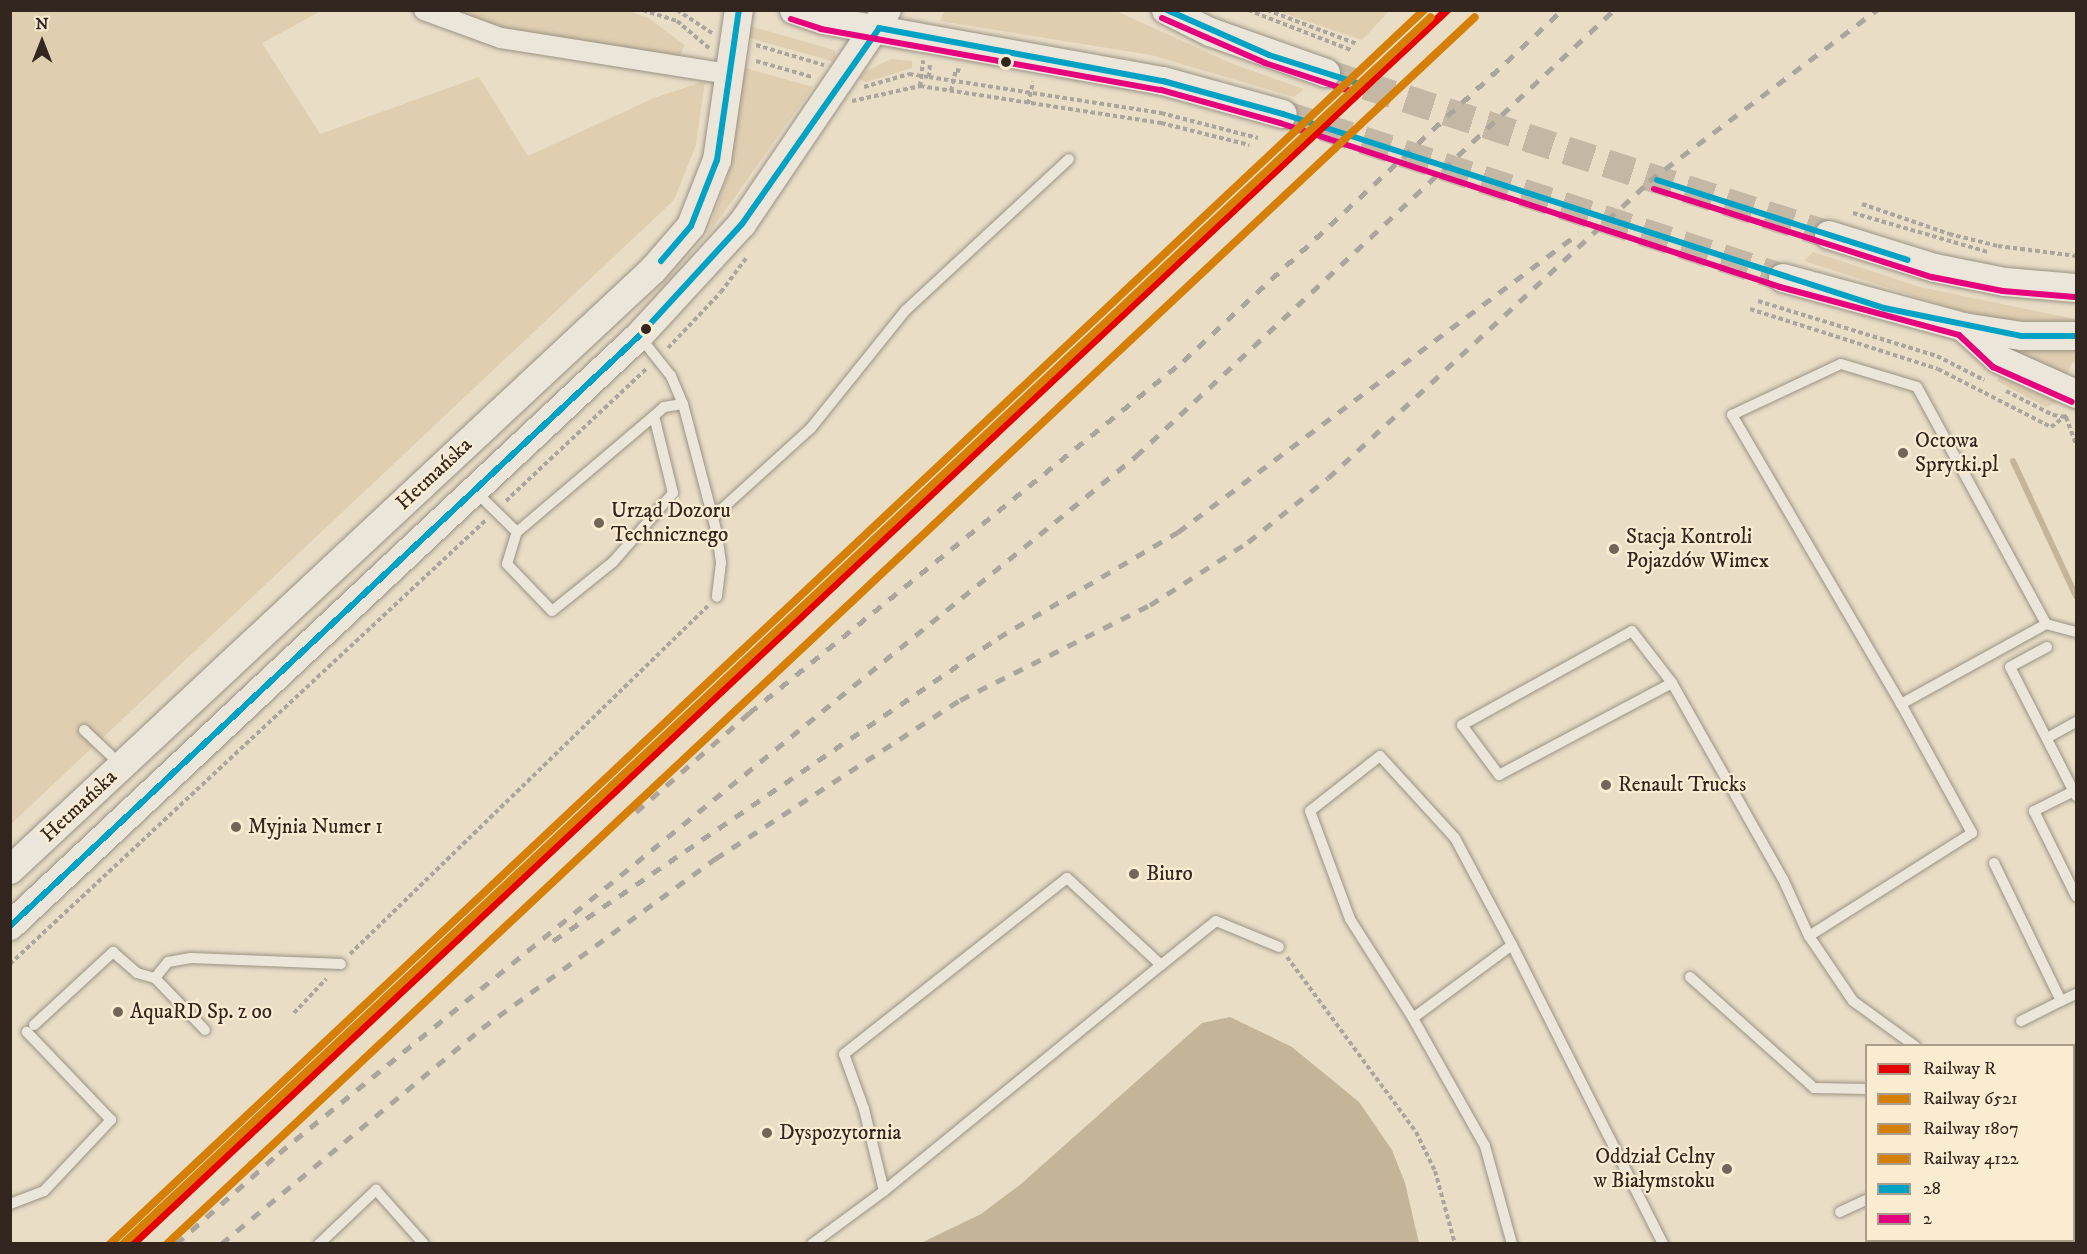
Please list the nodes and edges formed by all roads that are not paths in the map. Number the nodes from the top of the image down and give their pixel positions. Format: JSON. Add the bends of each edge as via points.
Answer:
{"nodes":[{"id":1,"x":739,"y":10,"type":"edge"},
{"id":2,"x":794,"y":10,"type":"edge"},
{"id":3,"x":1166,"y":10,"type":"edge"},
{"id":4,"x":426,"y":11,"type":"edge"},
{"id":5,"x":883,"y":19,"type":"edge"},
{"id":6,"x":731,"y":57,"type":"junction"},
{"id":7,"x":1326,"y":74,"type":"tunnel mouth"},
{"id":8,"x":1283,"y":114,"type":"tunnel mouth"},
{"id":9,"x":1069,"y":159,"type":"dead end"},
{"id":10,"x":1828,"y":235,"type":"tunnel mouth"},
{"id":11,"x":653,"y":270,"type":"junction"},
{"id":12,"x":1783,"y":278,"type":"tunnel mouth"},
{"id":13,"x":2076,"y":288,"type":"edge"},
{"id":14,"x":1963,"y":327,"type":"junction"},
{"id":15,"x":639,"y":336,"type":"junction"},
{"id":16,"x":2076,"y":336,"type":"edge"},
{"id":17,"x":683,"y":404,"type":"junction"},
{"id":18,"x":2071,"y":406,"type":"edge"},
{"id":19,"x":654,"y":416,"type":"junction"},
{"id":20,"x":474,"y":490,"type":"junction"},
{"id":21,"x":714,"y":516,"type":"junction"},
{"id":22,"x":517,"y":532,"type":"junction"},
{"id":23,"x":717,"y":597,"type":"road end"},
{"id":24,"x":2046,"y":624,"type":"junction"},
{"id":25,"x":2076,"y":633,"type":"edge"},
{"id":26,"x":2047,"y":647,"type":"dead end"},
{"id":27,"x":1672,"y":683,"type":"junction"},
{"id":28,"x":1901,"y":704,"type":"junction"},
{"id":29,"x":2076,"y":722,"type":"edge"},
{"id":30,"x":84,"y":730,"type":"dead end"},
{"id":31,"x":2047,"y":738,"type":"junction"},
{"id":32,"x":122,"y":766,"type":"junction"},
{"id":33,"x":2075,"y":794,"type":"edge"},
{"id":34,"x":1994,"y":863,"type":"dead end"},
{"id":35,"x":10,"y":870,"type":"edge"},
{"id":36,"x":2076,"y":896,"type":"edge"},
{"id":37,"x":10,"y":926,"type":"edge"},
{"id":38,"x":1809,"y":936,"type":"junction"},
{"id":39,"x":1512,"y":945,"type":"junction"},
{"id":40,"x":1279,"y":947,"type":"road end"},
{"id":41,"x":341,"y":964,"type":"road end"},
{"id":42,"x":1161,"y":965,"type":"junction"},
{"id":43,"x":1690,"y":977,"type":"dead end"},
{"id":44,"x":155,"y":978,"type":"junction"},
{"id":45,"x":2076,"y":994,"type":"edge"},
{"id":46,"x":2061,"y":1001,"type":"junction"},
{"id":47,"x":1413,"y":1018,"type":"junction"},
{"id":48,"x":2021,"y":1021,"type":"dead end"},
{"id":49,"x":205,"y":1030,"type":"dead end"},
{"id":50,"x":1912,"y":1044,"type":"edge"},
{"id":51,"x":1865,"y":1089,"type":"edge"},
{"id":52,"x":884,"y":1191,"type":"junction"},
{"id":53,"x":1865,"y":1200,"type":"edge"},
{"id":54,"x":10,"y":1204,"type":"edge"},
{"id":55,"x":1840,"y":1212,"type":"dead end"},
{"id":56,"x":319,"y":1244,"type":"edge"},
{"id":57,"x":424,"y":1244,"type":"edge"},
{"id":58,"x":812,"y":1244,"type":"edge"},
{"id":59,"x":1512,"y":1244,"type":"edge"},
{"id":60,"x":1663,"y":1244,"type":"edge"}],
"edges":[{"from":1,"to":6,"type":"main road","name":"Hetmańska"},
{"from":2,"to":5,"type":"main road","via":[[823,20]]},
{"from":3,"to":7,"type":"main road","via":[[1210,32]]},
{"from":4,"to":6,"type":"street","via":[[501,38]]},
{"from":5,"to":8,"type":"main road","via":[[926,37],[1163,81]]},
{"from":5,"to":15,"type":"main road","name":"Hetmańska","via":[[742,224]]},
{"from":6,"to":11,"type":"main road","name":"Hetmańska","via":[[717,160],[692,226]]},
{"from":9,"to":21,"type":"lane","via":[[906,310],[811,428]]},
{"from":10,"to":13,"type":"main road","via":[[1947,270],[2006,282]]},
{"from":11,"to":15,"type":"main road","via":[[636,305]]},
{"from":11,"to":32,"type":"main road","name":"Hetmańska"},
{"from":12,"to":14,"type":"main road"},
{"from":14,"to":16,"type":"main road","via":[[2022,336]]},
{"from":14,"to":18,"type":"main road","via":[[1998,359]]},
{"from":15,"to":17,"type":"lane","via":[[671,376]]},
{"from":15,"to":20,"type":"main road","name":"Hetmańska"},
{"from":17,"to":19,"type":"lane","via":[[664,407]]},
{"from":17,"to":21,"type":"lane"},
{"from":19,"to":22,"type":"lane"},
{"from":19,"to":22,"type":"lane","via":[[673,493],[613,562],[552,611],[507,564]]},
{"from":20,"to":22,"type":"lane"},
{"from":20,"to":37,"type":"main road","name":"Hetmańska"},
{"from":21,"to":23,"type":"lane","via":[[721,563]]},
{"from":24,"to":25,"type":"lane"},
{"from":24,"to":28,"type":"lane"},
{"from":24,"to":28,"type":"lane","via":[[1917,387],[1841,364],[1732,415]]},
{"from":26,"to":31,"type":"lane","via":[[2010,667]]},
{"from":27,"to":27,"type":"lane","via":[[1632,631],[1462,725],[1499,775]]},
{"from":27,"to":38,"type":"lane","via":[[1783,879]]},
{"from":28,"to":38,"type":"lane","via":[[1972,833]]},
{"from":29,"to":31,"type":"lane"},
{"from":30,"to":32,"type":"lane"},
{"from":31,"to":33,"type":"lane"},
{"from":32,"to":35,"type":"main road","name":"Hetmańska"},
{"from":33,"to":36,"type":"lane","via":[[2034,811]]},
{"from":34,"to":46,"type":"lane"},
{"from":38,"to":50,"type":"lane","via":[[1853,1001]]},
{"from":39,"to":47,"type":"lane"},
{"from":39,"to":47,"type":"lane","via":[[1455,838],[1380,756],[1310,811],[1350,919]]},
{"from":39,"to":60,"type":"lane"},
{"from":40,"to":42,"type":"lane","via":[[1216,921]]},
{"from":41,"to":44,"type":"lane","via":[[191,958],[168,962]]},
{"from":42,"to":52,"type":"lane"},
{"from":42,"to":52,"type":"lane","via":[[1067,878],[844,1054],[864,1108]]},
{"from":43,"to":51,"type":"lane","via":[[1814,1088]]},
{"from":44,"to":49,"type":"lane"},
{"from":44,"to":54,"type":"lane","via":[[137,973],[113,952],[31,1029],[111,1120],[44,1191]]},
{"from":45,"to":46,"type":"lane"},
{"from":46,"to":48,"type":"lane"},
{"from":47,"to":59,"type":"lane","via":[[1485,1146]]},
{"from":52,"to":58,"type":"lane"},
{"from":53,"to":55,"type":"lane"},
{"from":56,"to":57,"type":"lane","via":[[376,1190]]}]}
